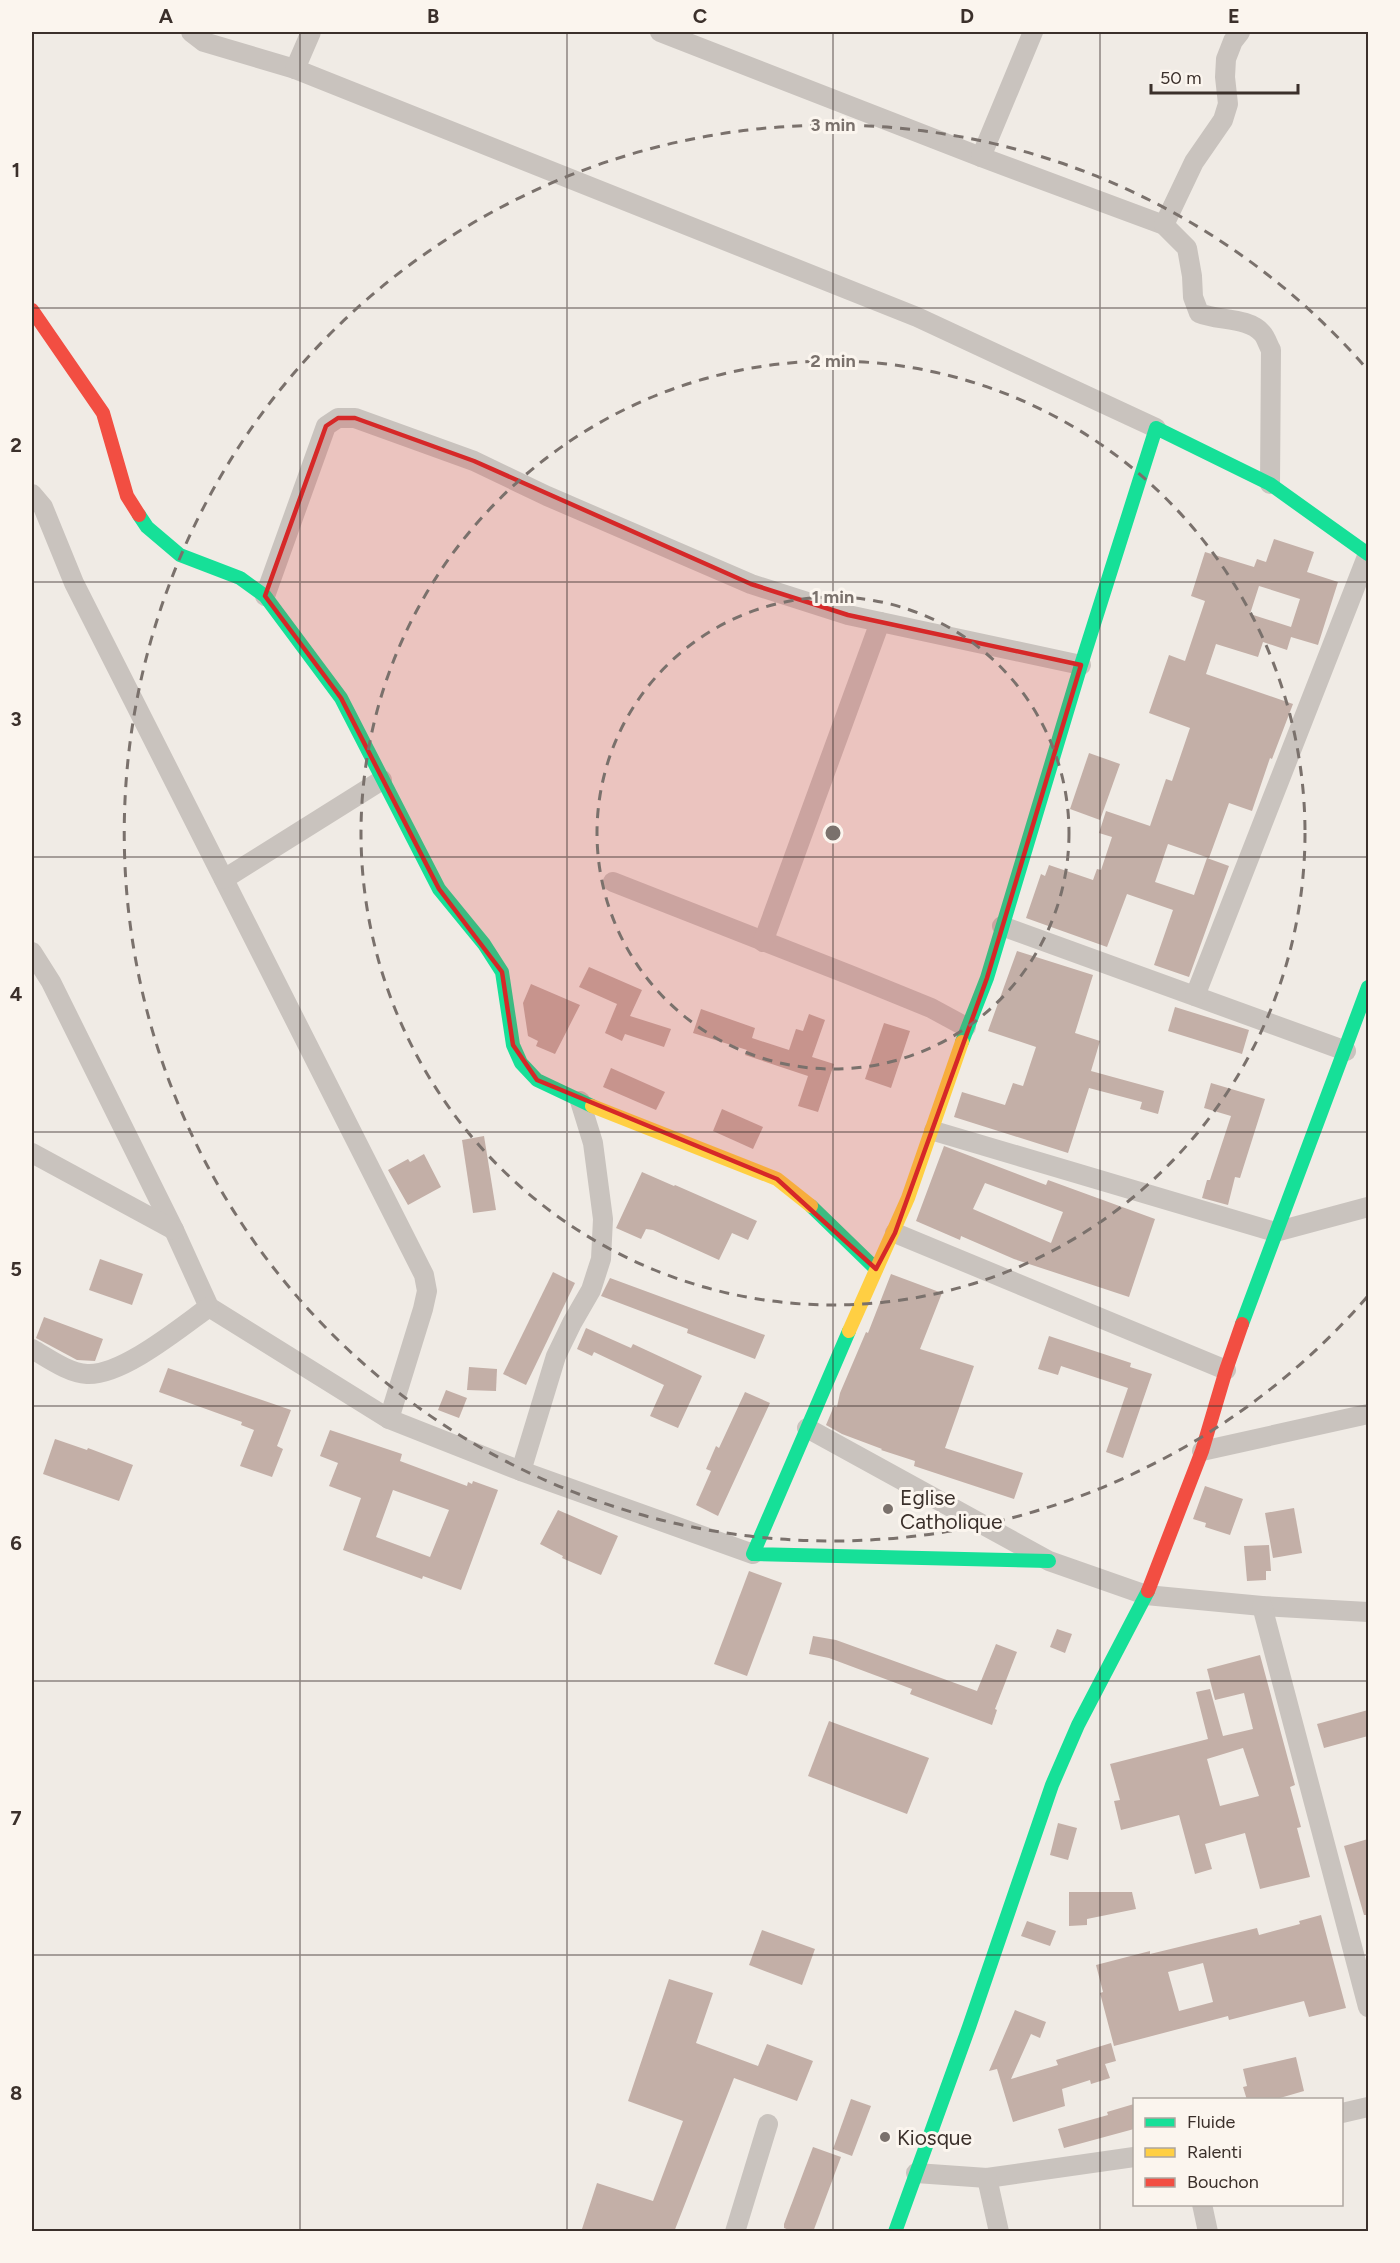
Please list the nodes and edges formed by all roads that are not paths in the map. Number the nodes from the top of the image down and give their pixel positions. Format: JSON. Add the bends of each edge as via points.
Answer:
{"nodes":[{"id":1,"x":191,"y":32,"type":"edge"},
{"id":2,"x":311,"y":32,"type":"edge"},
{"id":3,"x":660,"y":32,"type":"edge"},
{"id":4,"x":1033,"y":32,"type":"edge"},
{"id":5,"x":1240,"y":32,"type":"edge"},
{"id":6,"x":696,"y":38,"type":"edge"},
{"id":7,"x":295,"y":69,"type":"junction"},
{"id":8,"x":981,"y":157,"type":"junction"},
{"id":9,"x":1164,"y":225,"type":"junction"},
{"id":10,"x":32,"y":310,"type":"edge"},
{"id":11,"x":1156,"y":428,"type":"junction"},
{"id":12,"x":1270,"y":484,"type":"junction"},
{"id":13,"x":32,"y":494,"type":"edge"},
{"id":14,"x":1368,"y":554,"type":"edge"},
{"id":15,"x":265,"y":596,"type":"junction"},
{"id":16,"x":880,"y":622,"type":"junction"},
{"id":17,"x":1081,"y":665,"type":"junction"},
{"id":18,"x":382,"y":780,"type":"junction"},
{"id":19,"x":224,"y":879,"type":"junction"},
{"id":20,"x":613,"y":882,"type":"dead end"},
{"id":21,"x":1002,"y":926,"type":"junction"},
{"id":22,"x":763,"y":942,"type":"junction"},
{"id":23,"x":32,"y":952,"type":"edge"},
{"id":24,"x":1368,"y":987,"type":"edge"},
{"id":25,"x":1195,"y":996,"type":"junction"},
{"id":26,"x":966,"y":1027,"type":"junction"},
{"id":27,"x":1346,"y":1051,"type":"junction"},
{"id":28,"x":580,"y":1101,"type":"junction"},
{"id":29,"x":934,"y":1131,"type":"junction"},
{"id":30,"x":32,"y":1153,"type":"edge"},
{"id":31,"x":1368,"y":1207,"type":"edge"},
{"id":32,"x":174,"y":1230,"type":"junction"},
{"id":33,"x":1275,"y":1232,"type":"junction"},
{"id":34,"x":895,"y":1233,"type":"junction"},
{"id":35,"x":876,"y":1269,"type":"junction"},
{"id":36,"x":209,"y":1307,"type":"junction"},
{"id":37,"x":32,"y":1349,"type":"edge"},
{"id":38,"x":1226,"y":1370,"type":"junction"},
{"id":39,"x":1368,"y":1414,"type":"edge"},
{"id":40,"x":389,"y":1419,"type":"junction"},
{"id":41,"x":807,"y":1428,"type":"junction"},
{"id":42,"x":1202,"y":1451,"type":"junction"},
{"id":43,"x":521,"y":1471,"type":"junction"},
{"id":44,"x":753,"y":1554,"type":"junction"},
{"id":45,"x":1049,"y":1561,"type":"junction"},
{"id":46,"x":1146,"y":1595,"type":"junction"},
{"id":47,"x":1263,"y":1606,"type":"junction"},
{"id":48,"x":1368,"y":1612,"type":"edge"},
{"id":49,"x":1368,"y":2007,"type":"edge"},
{"id":50,"x":1368,"y":2107,"type":"edge"},
{"id":51,"x":1343,"y":2113,"type":"edge"},
{"id":52,"x":768,"y":2124,"type":"dead end"},
{"id":53,"x":1133,"y":2157,"type":"edge"},
{"id":54,"x":916,"y":2173,"type":"junction"},
{"id":55,"x":987,"y":2178,"type":"junction"},
{"id":56,"x":1202,"y":2206,"type":"edge"},
{"id":57,"x":735,"y":2232,"type":"edge"},
{"id":58,"x":895,"y":2232,"type":"edge"},
{"id":59,"x":999,"y":2232,"type":"edge"},
{"id":60,"x":1208,"y":2232,"type":"edge"}],
"edges":[{"from":1,"to":7,"type":"street","via":[[204,42]]},
{"from":2,"to":7,"type":"street"},
{"from":3,"to":6,"type":"street"},
{"from":4,"to":8,"type":"street"},
{"from":5,"to":9,"type":"street","via":[[1226,59],[1228,104],[1223,120],[1194,162]]},
{"from":6,"to":8,"type":"street"},
{"from":7,"to":11,"type":"street","via":[[917,317]]},
{"from":8,"to":9,"type":"street"},
{"from":9,"to":12,"type":"street","via":[[1187,248],[1199,313],[1250,324],[1263,333],[1271,350]]},
{"from":10,"to":15,"type":"street","via":[[103,413],[127,496],[147,526],[180,555],[240,578]]},
{"from":11,"to":12,"type":"street"},
{"from":11,"to":17,"type":"street"},
{"from":12,"to":14,"type":"street"},
{"from":13,"to":19,"type":"street","via":[[43,507],[74,583]]},
{"from":14,"to":25,"type":"street"},
{"from":15,"to":16,"type":"street","via":[[326,426],[338,417],[355,418],[474,461],[751,584]]},
{"from":15,"to":18,"type":"street","via":[[340,698]]},
{"from":16,"to":17,"type":"street"},
{"from":16,"to":22,"type":"street"},
{"from":17,"to":21,"type":"street"},
{"from":18,"to":19,"type":"street"},
{"from":18,"to":28,"type":"street","via":[[439,890],[502,972],[513,1044],[522,1063],[537,1080]]},
{"from":19,"to":40,"type":"street","via":[[424,1275],[427,1291],[423,1309]]},
{"from":20,"to":22,"type":"street"},
{"from":21,"to":25,"type":"street"},
{"from":21,"to":26,"type":"street","via":[[987,978]]},
{"from":22,"to":26,"type":"street","via":[[931,1008]]},
{"from":23,"to":32,"type":"street","via":[[51,982]]},
{"from":24,"to":27,"type":"street"},
{"from":25,"to":27,"type":"street"},
{"from":26,"to":29,"type":"street"},
{"from":27,"to":33,"type":"street"},
{"from":28,"to":35,"type":"street","via":[[777,1179],[816,1210]]},
{"from":28,"to":43,"type":"street","via":[[593,1143],[603,1219],[601,1259],[591,1290],[556,1356]]},
{"from":29,"to":33,"type":"street"},
{"from":29,"to":34,"type":"street"},
{"from":30,"to":32,"type":"street"},
{"from":31,"to":33,"type":"street"},
{"from":32,"to":36,"type":"street"},
{"from":33,"to":38,"type":"street"},
{"from":34,"to":35,"type":"street"},
{"from":34,"to":38,"type":"street"},
{"from":35,"to":41,"type":"street"},
{"from":36,"to":37,"type":"street","via":[[121,1366],[101,1372],[86,1374],[68,1369]]},
{"from":36,"to":40,"type":"street"},
{"from":38,"to":42,"type":"street"},
{"from":39,"to":42,"type":"street"},
{"from":40,"to":43,"type":"street"},
{"from":41,"to":44,"type":"street"},
{"from":41,"to":45,"type":"street"},
{"from":42,"to":46,"type":"street"},
{"from":43,"to":44,"type":"street"},
{"from":44,"to":45,"type":"street"},
{"from":45,"to":46,"type":"street"},
{"from":46,"to":47,"type":"street"},
{"from":46,"to":54,"type":"street","via":[[1078,1725],[1052,1785]]},
{"from":47,"to":48,"type":"street"},
{"from":47,"to":49,"type":"street"},
{"from":50,"to":51,"type":"street"},
{"from":52,"to":57,"type":"street"},
{"from":53,"to":55,"type":"street"},
{"from":54,"to":55,"type":"street"},
{"from":54,"to":58,"type":"street"},
{"from":55,"to":59,"type":"street"},
{"from":56,"to":60,"type":"street"}]}
